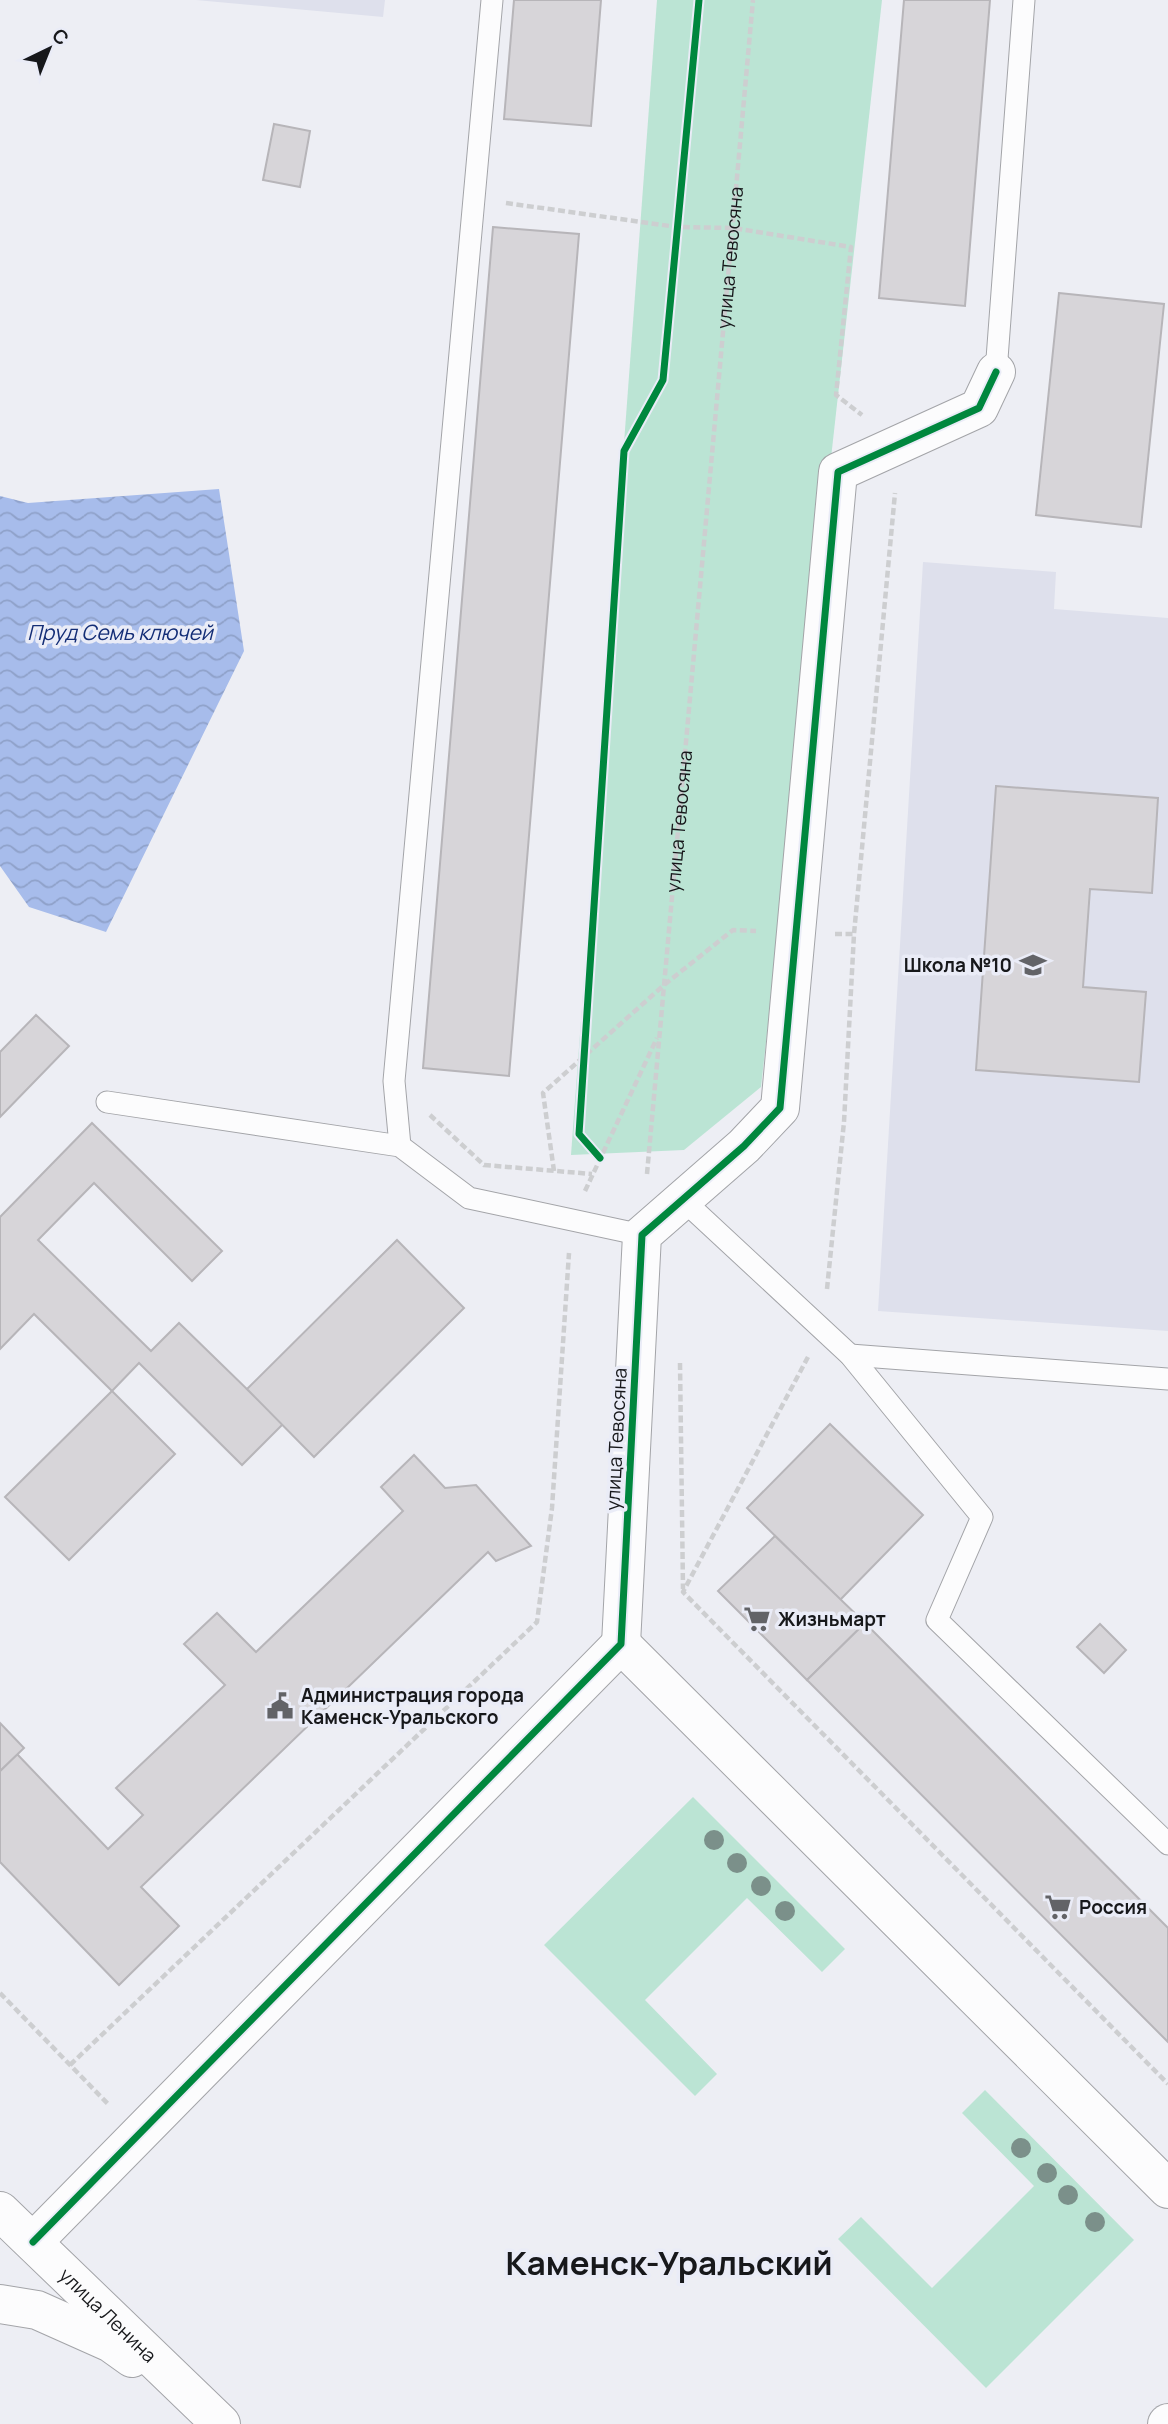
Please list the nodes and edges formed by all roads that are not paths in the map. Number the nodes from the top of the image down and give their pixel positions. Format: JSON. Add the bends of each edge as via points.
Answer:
{"nodes":[{"id":1,"x":492,"y":0,"type":"edge"},
{"id":2,"x":1024,"y":0,"type":"edge"},
{"id":3,"x":996,"y":372,"type":"joint"},
{"id":4,"x":107,"y":1102,"type":"dead end"},
{"id":5,"x":400,"y":1146,"type":"junction"},
{"id":6,"x":682,"y":1199,"type":"junction"},
{"id":7,"x":642,"y":1235,"type":"junction"},
{"id":8,"x":850,"y":1355,"type":"junction"},
{"id":9,"x":1168,"y":1379,"type":"edge"},
{"id":10,"x":621,"y":1644,"type":"junction"},
{"id":11,"x":1168,"y":1844,"type":"edge"},
{"id":12,"x":1168,"y":2189,"type":"edge"},
{"id":13,"x":0,"y":2211,"type":"edge"},
{"id":14,"x":33,"y":2242,"type":"junction"},
{"id":15,"x":0,"y":2304,"type":"edge"},
{"id":16,"x":219,"y":2422,"type":"edge"}],
"edges":[{"from":1,"to":5,"type":"lane","via":[[394,1081]]},
{"from":2,"to":3,"type":"lane"},
{"from":3,"to":6,"type":"street","via":[[979,408],[838,472],[780,1108]]},
{"from":4,"to":5,"type":"lane"},
{"from":5,"to":7,"type":"lane","via":[[469,1198]]},
{"from":6,"to":7,"type":"street"},
{"from":6,"to":8,"type":"lane"},
{"from":7,"to":10,"type":"street","name":"улица Тевосяна"},
{"from":8,"to":9,"type":"lane"},
{"from":8,"to":11,"type":"lane","via":[[982,1517],[937,1620]]},
{"from":10,"to":12,"type":"street"},
{"from":10,"to":14,"type":"street"},
{"from":13,"to":14,"type":"street","name":"улица Ленина"},
{"from":14,"to":16,"type":"street","name":"улица Ленина"},
{"from":15,"to":16,"type":"street","name":"улица Ленина","via":[[37,2310],[111,2343]]}]}
